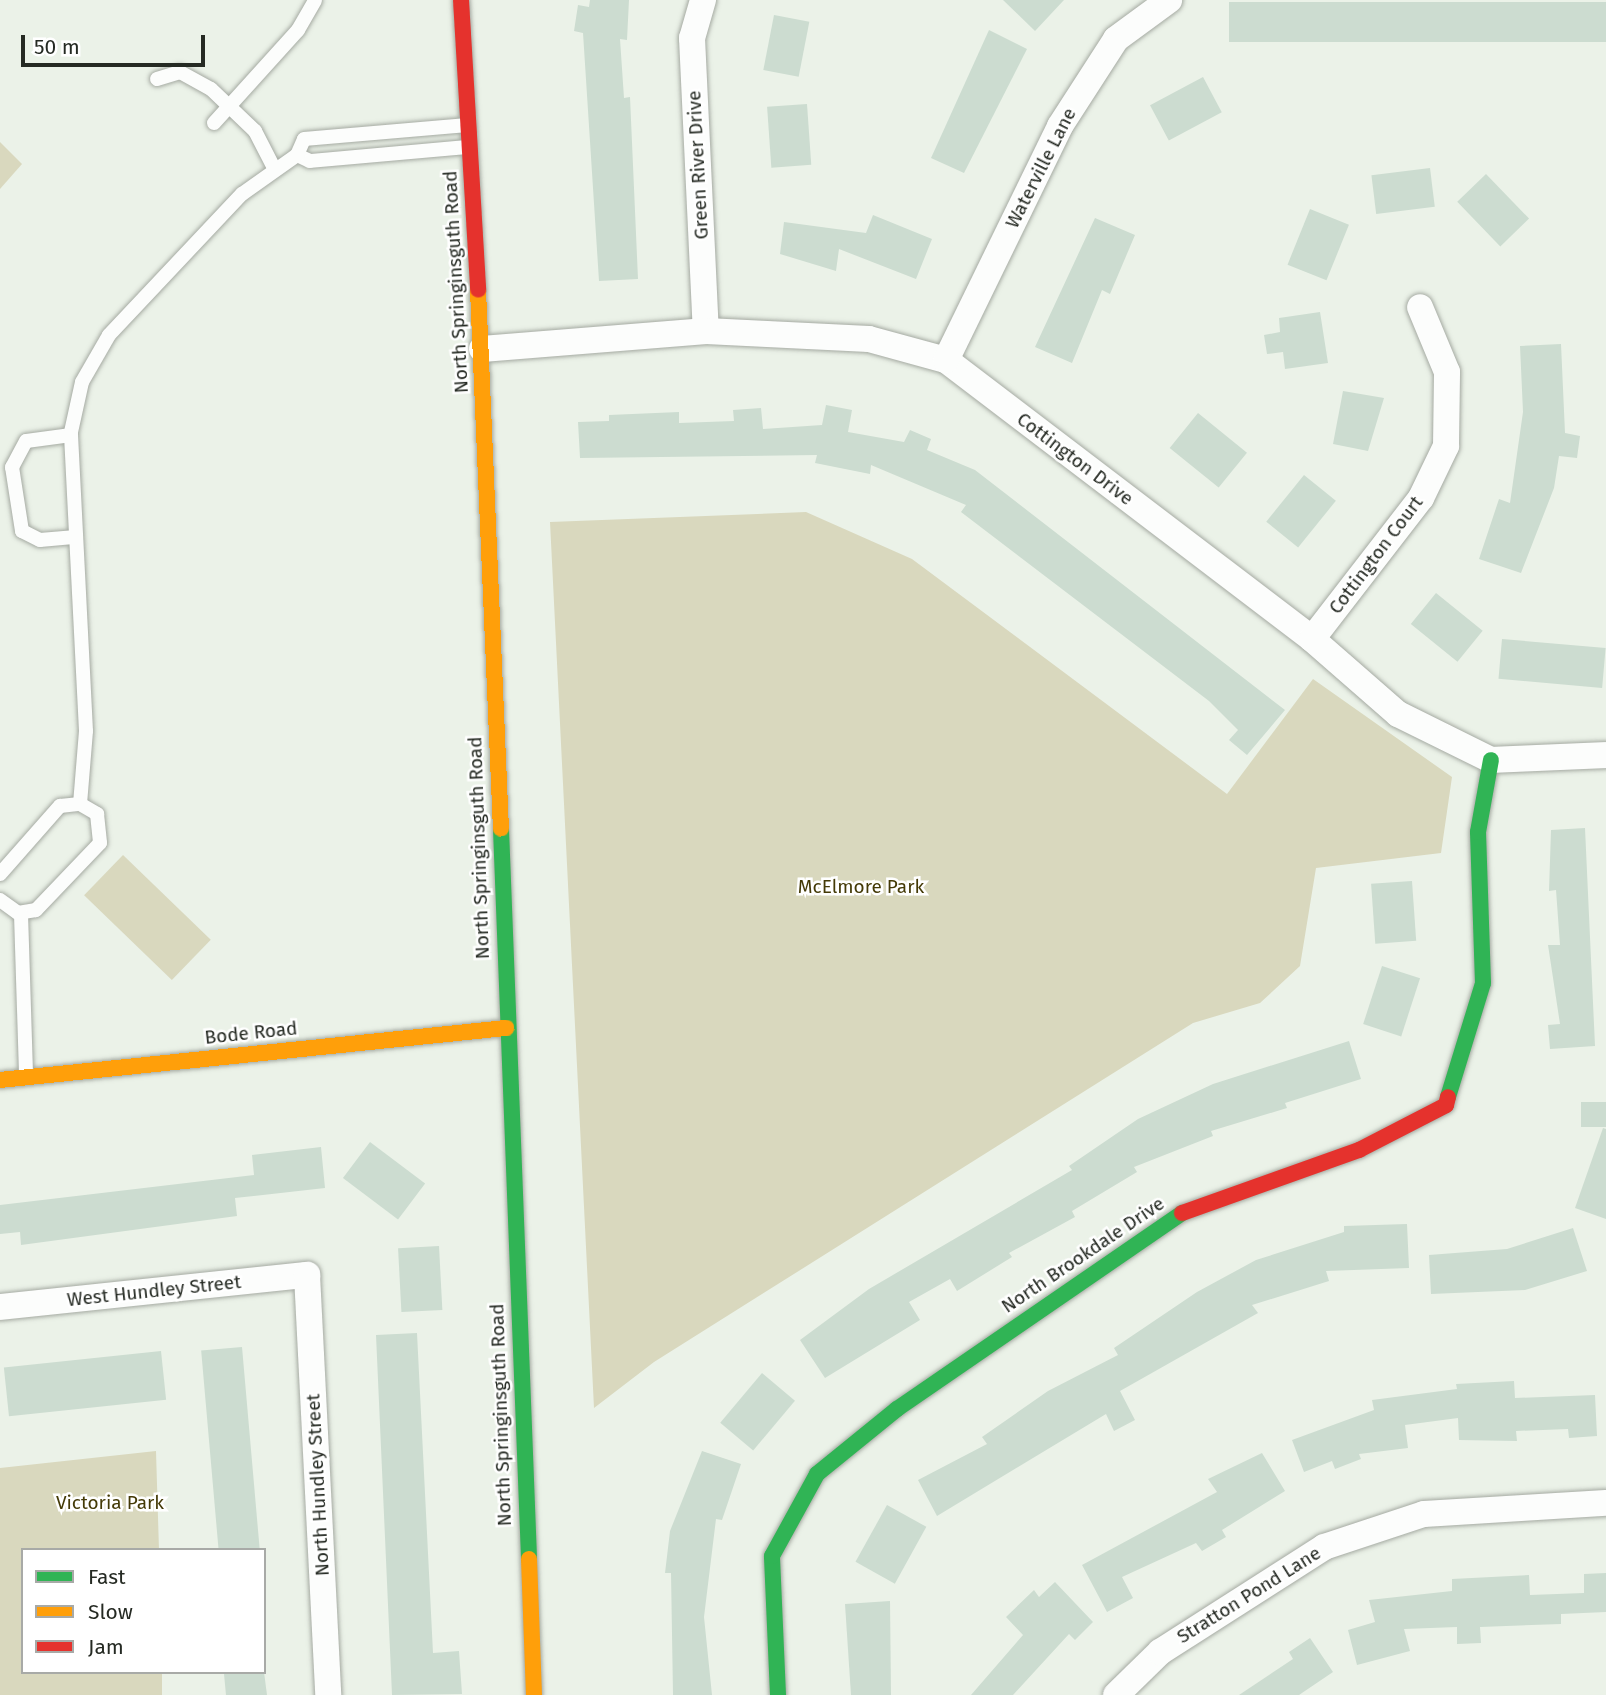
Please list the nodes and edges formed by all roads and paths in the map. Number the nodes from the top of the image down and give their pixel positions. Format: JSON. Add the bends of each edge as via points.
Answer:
{"nodes":[{"id":1,"x":315,"y":0,"type":"edge"},
{"id":2,"x":461,"y":0,"type":"edge"},
{"id":3,"x":703,"y":0,"type":"edge"},
{"id":4,"x":1169,"y":0,"type":"edge"},
{"id":5,"x":157,"y":79,"type":"dead end"},
{"id":6,"x":231,"y":106,"type":"junction"},
{"id":7,"x":214,"y":123,"type":"dead end"},
{"id":8,"x":469,"y":125,"type":"junction"},
{"id":9,"x":470,"y":147,"type":"junction"},
{"id":10,"x":297,"y":155,"type":"junction"},
{"id":11,"x":274,"y":168,"type":"junction"},
{"id":12,"x":1420,"y":307,"type":"dead end"},
{"id":13,"x":706,"y":331,"type":"junction"},
{"id":14,"x":482,"y":349,"type":"junction"},
{"id":15,"x":946,"y":360,"type":"junction"},
{"id":16,"x":71,"y":435,"type":"junction"},
{"id":17,"x":76,"y":537,"type":"junction"},
{"id":18,"x":1312,"y":639,"type":"junction"},
{"id":19,"x":1606,"y":755,"type":"edge"},
{"id":20,"x":1491,"y":760,"type":"junction"},
{"id":21,"x":80,"y":804,"type":"junction"},
{"id":22,"x":0,"y":874,"type":"edge"},
{"id":23,"x":0,"y":900,"type":"edge"},
{"id":24,"x":21,"y":914,"type":"junction"},
{"id":25,"x":506,"y":1028,"type":"junction"},
{"id":26,"x":0,"y":1077,"type":"edge"},
{"id":27,"x":26,"y":1078,"type":"junction"},
{"id":28,"x":307,"y":1275,"type":"joint"},
{"id":29,"x":0,"y":1307,"type":"edge"},
{"id":30,"x":1606,"y":1503,"type":"edge"},
{"id":31,"x":328,"y":1695,"type":"edge"},
{"id":32,"x":534,"y":1695,"type":"edge"},
{"id":33,"x":778,"y":1695,"type":"edge"},
{"id":34,"x":1116,"y":1695,"type":"edge"}],
"edges":[{"from":1,"to":6,"type":"lane","via":[[298,30]]},
{"from":2,"to":8,"type":"street","name":"North Springinsguth Road"},
{"from":3,"to":13,"type":"street","name":"Green River Drive","via":[[692,38]]},
{"from":4,"to":15,"type":"street","name":"Waterville Lane","via":[[1116,39],[1060,126]]},
{"from":5,"to":6,"type":"lane","via":[[180,72]]},
{"from":6,"to":7,"type":"lane"},
{"from":6,"to":11,"type":"lane","via":[[255,131]]},
{"from":8,"to":9,"type":"street","name":"North Springinsguth Road"},
{"from":8,"to":10,"type":"lane","via":[[330,133],[304,139]]},
{"from":9,"to":10,"type":"lane","via":[[310,161]]},
{"from":9,"to":14,"type":"street","name":"North Springinsguth Road"},
{"from":10,"to":11,"type":"lane"},
{"from":11,"to":16,"type":"lane","via":[[109,335],[82,382]]},
{"from":12,"to":18,"type":"street","name":"Cottington Court","via":[[1447,372],[1446,446],[1421,498]]},
{"from":13,"to":14,"type":"street","name":"Cottington Drive"},
{"from":13,"to":15,"type":"street","name":"Cottington Drive","via":[[869,339]]},
{"from":14,"to":25,"type":"street","name":"North Springinsguth Road"},
{"from":15,"to":18,"type":"street","name":"Cottington Drive"},
{"from":16,"to":17,"type":"lane"},
{"from":16,"to":17,"type":"lane","via":[[26,441],[12,467],[22,531],[40,540]]},
{"from":17,"to":21,"type":"lane","via":[[86,731]]},
{"from":18,"to":20,"type":"street","name":"Cottington Drive","via":[[1398,714]]},
{"from":19,"to":20,"type":"street","name":"Cottington Drive"},
{"from":20,"to":33,"type":"street","name":"North Brookdale Drive","via":[[1478,832],[1483,983],[1446,1105],[1359,1150],[1170,1217],[897,1409],[817,1474],[772,1556]]},
{"from":21,"to":22,"type":"lane","via":[[52,813]]},
{"from":21,"to":24,"type":"lane","via":[[101,823],[100,843],[36,910]]},
{"from":23,"to":24,"type":"lane"},
{"from":24,"to":27,"type":"lane"},
{"from":25,"to":27,"type":"street","name":"Bode Road"},
{"from":25,"to":32,"type":"street","name":"North Springinsguth Road"},
{"from":26,"to":27,"type":"street","name":"Bode Road"},
{"from":28,"to":29,"type":"street","name":"West Hundley Street"},
{"from":28,"to":31,"type":"street","name":"North Hundley Street"},
{"from":30,"to":34,"type":"street","name":"Stratton Pond Lane","via":[[1424,1514],[1324,1547],[1160,1652]]}]}
